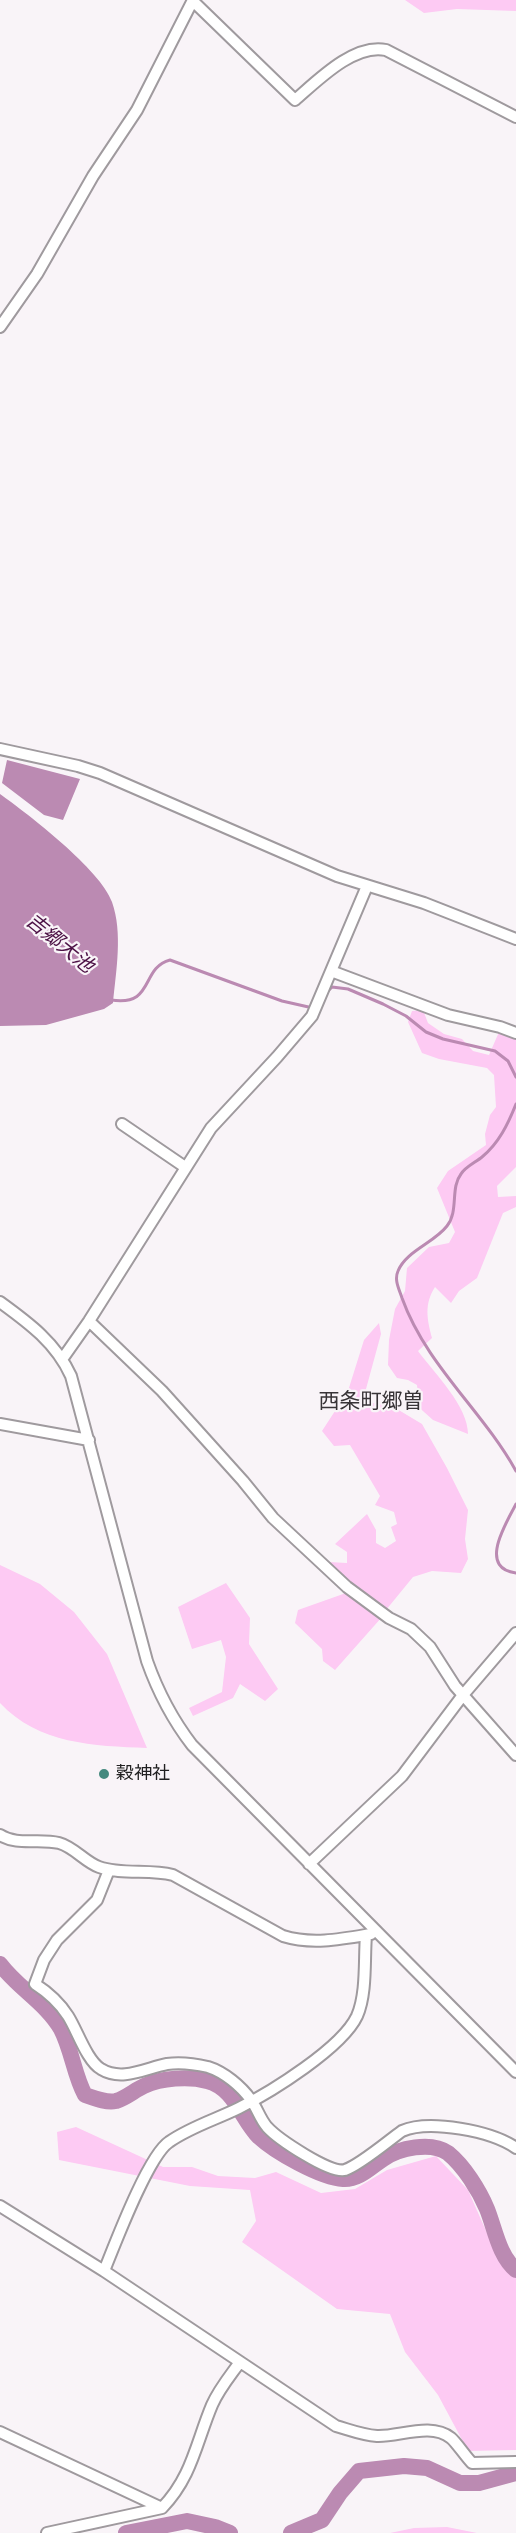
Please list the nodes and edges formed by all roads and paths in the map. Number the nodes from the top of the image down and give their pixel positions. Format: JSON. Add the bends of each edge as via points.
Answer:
{"nodes":[{"id":1,"x":192,"y":2,"type":"edge"},
{"id":2,"x":516,"y":117,"type":"edge"},
{"id":3,"x":5,"y":311,"type":"edge"},
{"id":4,"x":0,"y":327,"type":"edge"},
{"id":5,"x":0,"y":749,"type":"edge"},
{"id":6,"x":367,"y":886,"type":"junction"},
{"id":7,"x":516,"y":939,"type":"edge"},
{"id":8,"x":331,"y":971,"type":"junction"},
{"id":9,"x":516,"y":1034,"type":"edge"},
{"id":10,"x":122,"y":1124,"type":"dead end"},
{"id":11,"x":185,"y":1167,"type":"junction"},
{"id":12,"x":0,"y":1302,"type":"edge"},
{"id":13,"x":89,"y":1321,"type":"junction"},
{"id":14,"x":63,"y":1358,"type":"junction"},
{"id":15,"x":0,"y":1425,"type":"edge"},
{"id":16,"x":89,"y":1440,"type":"junction"},
{"id":17,"x":516,"y":1633,"type":"edge"},
{"id":18,"x":463,"y":1695,"type":"junction"},
{"id":19,"x":516,"y":1755,"type":"edge"},
{"id":20,"x":0,"y":1835,"type":"edge"},
{"id":21,"x":309,"y":1864,"type":"junction"},
{"id":22,"x":110,"y":1870,"type":"junction"},
{"id":23,"x":372,"y":1934,"type":"junction"},
{"id":24,"x":516,"y":2072,"type":"edge"},
{"id":25,"x":252,"y":2100,"type":"junction"},
{"id":26,"x":516,"y":2148,"type":"edge"},
{"id":27,"x":0,"y":2206,"type":"edge"},
{"id":28,"x":104,"y":2271,"type":"junction"},
{"id":29,"x":240,"y":2362,"type":"junction"},
{"id":30,"x":0,"y":2432,"type":"edge"},
{"id":31,"x":516,"y":2463,"type":"edge"},
{"id":32,"x":162,"y":2508,"type":"junction"},
{"id":33,"x":47,"y":2533,"type":"edge"}],
"edges":[{"from":1,"to":2,"type":"street","via":[[295,100],[343,61],[378,48]]},
{"from":1,"to":3,"type":"street","via":[[137,110],[93,176],[38,274]]},
{"from":3,"to":4,"type":"street"},
{"from":5,"to":6,"type":"street","via":[[100,773],[299,861]]},
{"from":6,"to":7,"type":"street"},
{"from":6,"to":8,"type":"street"},
{"from":8,"to":9,"type":"street","via":[[448,1015],[500,1026]]},
{"from":8,"to":11,"type":"street","via":[[312,1016],[211,1128]]},
{"from":10,"to":11,"type":"street"},
{"from":11,"to":13,"type":"street"},
{"from":12,"to":14,"type":"street"},
{"from":13,"to":14,"type":"street"},
{"from":13,"to":18,"type":"street","via":[[162,1391],[273,1518],[347,1587],[411,1629],[430,1647]]},
{"from":14,"to":16,"type":"street"},
{"from":15,"to":16,"type":"street"},
{"from":16,"to":21,"type":"street","via":[[158,1692],[192,1745]]},
{"from":17,"to":18,"type":"street"},
{"from":18,"to":19,"type":"street"},
{"from":18,"to":21,"type":"street","via":[[402,1776]]},
{"from":20,"to":22,"type":"street","via":[[10,1842],[63,1844],[96,1866]]},
{"from":21,"to":23,"type":"street"},
{"from":22,"to":23,"type":"street","via":[[173,1875],[294,1940]]},
{"from":22,"to":25,"type":"street","via":[[97,1900],[57,1940],[35,1984],[67,2014],[99,2068],[109,2073],[131,2074],[168,2064],[193,2064],[225,2075]]},
{"from":23,"to":24,"type":"street"},
{"from":23,"to":25,"type":"street","via":[[356,2018],[309,2064]]},
{"from":25,"to":26,"type":"street","via":[[265,2125],[276,2136],[332,2169],[345,2170],[412,2127],[445,2127],[476,2133]]},
{"from":25,"to":28,"type":"street","via":[[168,2142],[148,2171]]},
{"from":27,"to":28,"type":"street"},
{"from":28,"to":29,"type":"street"},
{"from":29,"to":31,"type":"street","via":[[336,2426],[380,2436],[439,2432],[452,2438],[472,2463]]},
{"from":29,"to":32,"type":"street","via":[[212,2405],[189,2471]]},
{"from":30,"to":32,"type":"street"},
{"from":32,"to":33,"type":"street"}]}
